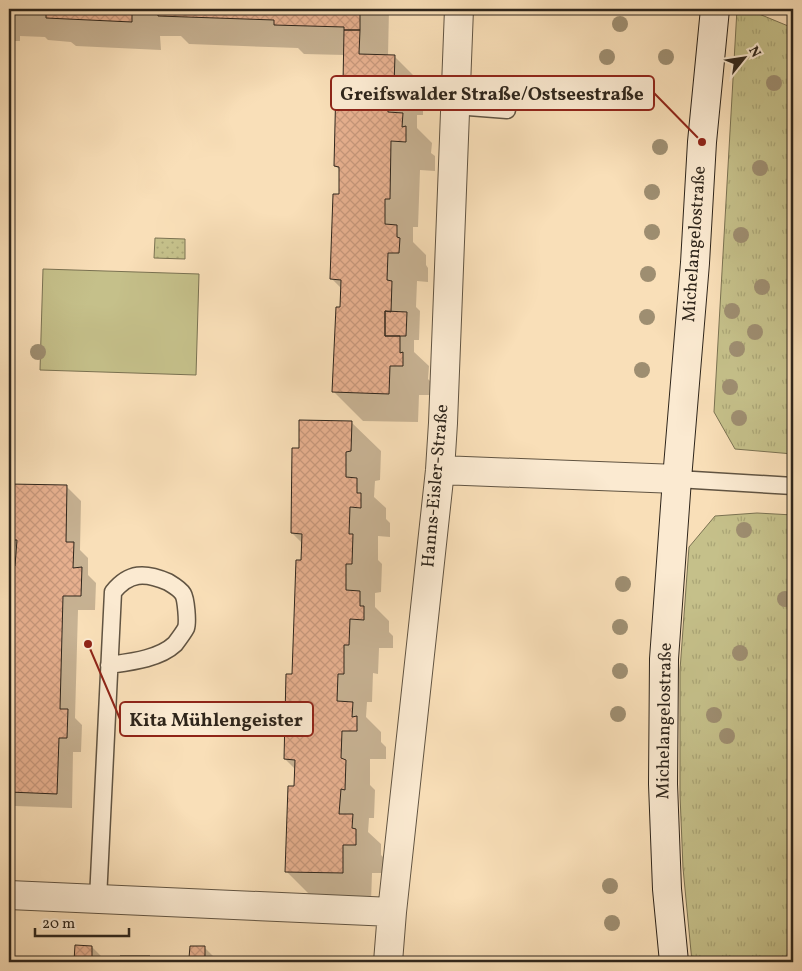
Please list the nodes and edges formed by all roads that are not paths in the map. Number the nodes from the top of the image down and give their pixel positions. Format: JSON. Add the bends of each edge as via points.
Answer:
{"nodes":[{"id":1,"x":459,"y":9,"type":"edge"},
{"id":2,"x":715,"y":9,"type":"edge"},
{"id":3,"x":455,"y":106,"type":"junction"},
{"id":4,"x":507,"y":110,"type":"dead end"},
{"id":5,"x":440,"y":470,"type":"junction"},
{"id":6,"x":677,"y":479,"type":"junction"},
{"id":7,"x":793,"y":486,"type":"edge"},
{"id":8,"x":110,"y":664,"type":"junction"},
{"id":9,"x":9,"y":895,"type":"edge"},
{"id":10,"x":98,"y":899,"type":"junction"},
{"id":11,"x":392,"y":912,"type":"junction"},
{"id":12,"x":388,"y":962,"type":"edge"},
{"id":13,"x":674,"y":962,"type":"edge"}],
"edges":[{"from":1,"to":3,"type":"street","name":"Hanns-Eisler-Straße"},
{"from":2,"to":6,"type":"street","name":"Michelangelostraße"},
{"from":3,"to":4,"type":"lane"},
{"from":3,"to":5,"type":"street","name":"Hanns-Eisler-Straße"},
{"from":5,"to":6,"type":"street"},
{"from":5,"to":11,"type":"street","name":"Hanns-Eisler-Straße"},
{"from":6,"to":7,"type":"lane"},
{"from":6,"to":13,"type":"street","name":"Michelangelostraße","via":[[664,659],[663,784]]},
{"from":8,"to":8,"type":"lane","via":[[113,592],[128,578],[143,575],[174,585],[183,594],[186,607],[186,627],[175,644],[143,660]]},
{"from":8,"to":10,"type":"lane"},
{"from":9,"to":10,"type":"street"},
{"from":10,"to":11,"type":"street"},
{"from":11,"to":12,"type":"street","name":"Hanns-Eisler-Straße"}]}
